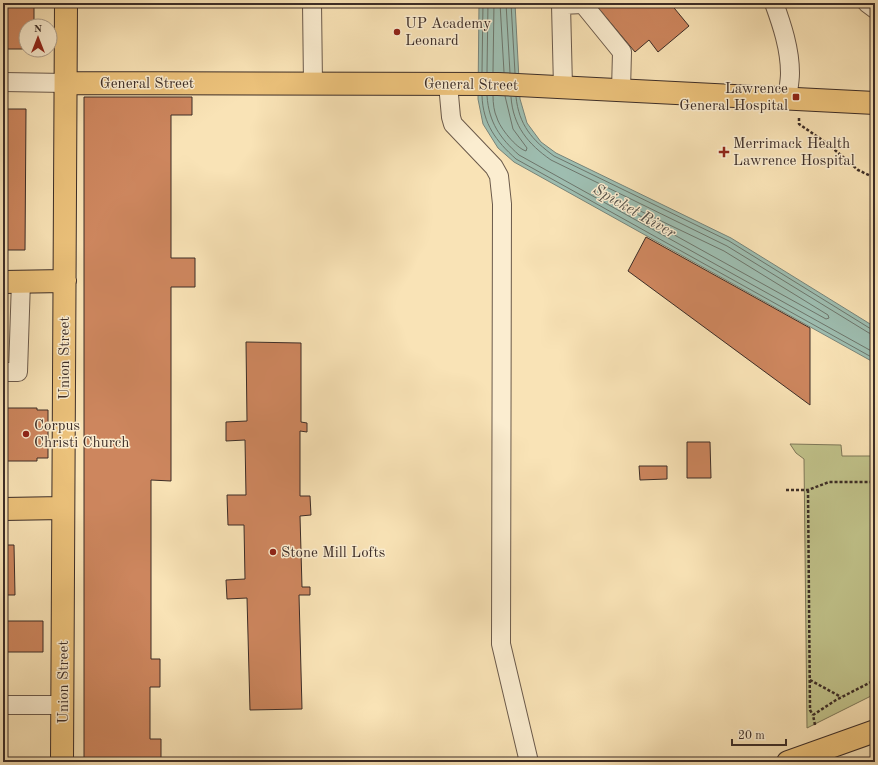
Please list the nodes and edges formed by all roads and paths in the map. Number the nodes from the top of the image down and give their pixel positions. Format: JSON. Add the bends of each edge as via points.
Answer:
{"nodes":[{"id":1,"x":66,"y":3,"type":"edge"},
{"id":2,"x":312,"y":3,"type":"edge"},
{"id":3,"x":774,"y":3,"type":"edge"},
{"id":4,"x":867,"y":3,"type":"edge"},
{"id":5,"x":560,"y":4,"type":"edge"},
{"id":6,"x":875,"y":9,"type":"edge"},
{"id":7,"x":3,"y":82,"type":"edge"},
{"id":8,"x":66,"y":83,"type":"junction"},
{"id":9,"x":313,"y":84,"type":"junction"},
{"id":10,"x":454,"y":84,"type":"junction"},
{"id":11,"x":563,"y":87,"type":"junction"},
{"id":12,"x":621,"y":90,"type":"junction"},
{"id":13,"x":875,"y":103,"type":"edge"},
{"id":14,"x":793,"y":105,"type":"junction"},
{"id":15,"x":875,"y":178,"type":"edge"},
{"id":16,"x":65,"y":281,"type":"junction"},
{"id":17,"x":12,"y":282,"type":"edge"},
{"id":18,"x":3,"y":372,"type":"edge"},
{"id":19,"x":875,"y":482,"type":"edge"},
{"id":20,"x":786,"y":490,"type":"dead end"},
{"id":21,"x":808,"y":490,"type":"junction"},
{"id":22,"x":63,"y":508,"type":"junction"},
{"id":23,"x":3,"y":509,"type":"edge"},
{"id":24,"x":810,"y":680,"type":"junction"},
{"id":25,"x":875,"y":680,"type":"edge"},
{"id":26,"x":842,"y":697,"type":"junction"},
{"id":27,"x":3,"y":705,"type":"edge"},
{"id":28,"x":63,"y":705,"type":"junction"},
{"id":29,"x":813,"y":715,"type":"junction"},
{"id":30,"x":815,"y":725,"type":"dead end"},
{"id":31,"x":873,"y":730,"type":"edge"},
{"id":32,"x":62,"y":762,"type":"edge"},
{"id":33,"x":529,"y":762,"type":"edge"},
{"id":34,"x":788,"y":762,"type":"edge"}],
"edges":[{"from":1,"to":8,"type":"main road","name":"Union Street"},
{"from":2,"to":9,"type":"street"},
{"from":3,"to":14,"type":"street","via":[[788,50]]},
{"from":4,"to":6,"type":"street"},
{"from":5,"to":11,"type":"street"},
{"from":5,"to":12,"type":"street","via":[[582,4],[622,52]]},
{"from":7,"to":8,"type":"street"},
{"from":8,"to":9,"type":"main road","name":"General Street"},
{"from":8,"to":16,"type":"main road","name":"Union Street"},
{"from":9,"to":10,"type":"main road","name":"General Street"},
{"from":10,"to":11,"type":"main road","name":"General Street"},
{"from":10,"to":33,"type":"street","via":[[451,118],[453,124],[494,167],[499,176],[502,204],[501,644]]},
{"from":11,"to":12,"type":"main road","name":"General Street"},
{"from":12,"to":14,"type":"main road","name":"General Street"},
{"from":13,"to":14,"type":"main road","name":"General Street"},
{"from":14,"to":15,"type":"path","via":[[799,124],[828,144],[858,170]]},
{"from":16,"to":17,"type":"main road"},
{"from":16,"to":22,"type":"main road","name":"Union Street"},
{"from":17,"to":18,"type":"street","via":[[18,372]]},
{"from":19,"to":21,"type":"path","via":[[829,482]]},
{"from":20,"to":21,"type":"path"},
{"from":21,"to":24,"type":"path"},
{"from":22,"to":23,"type":"main road"},
{"from":22,"to":28,"type":"main road","name":"Union Street"},
{"from":24,"to":26,"type":"path"},
{"from":24,"to":29,"type":"path","via":[[810,710]]},
{"from":25,"to":26,"type":"path"},
{"from":26,"to":29,"type":"path"},
{"from":27,"to":28,"type":"street"},
{"from":28,"to":32,"type":"main road","name":"Union Street"},
{"from":29,"to":30,"type":"path"},
{"from":31,"to":34,"type":"main road"}]}
